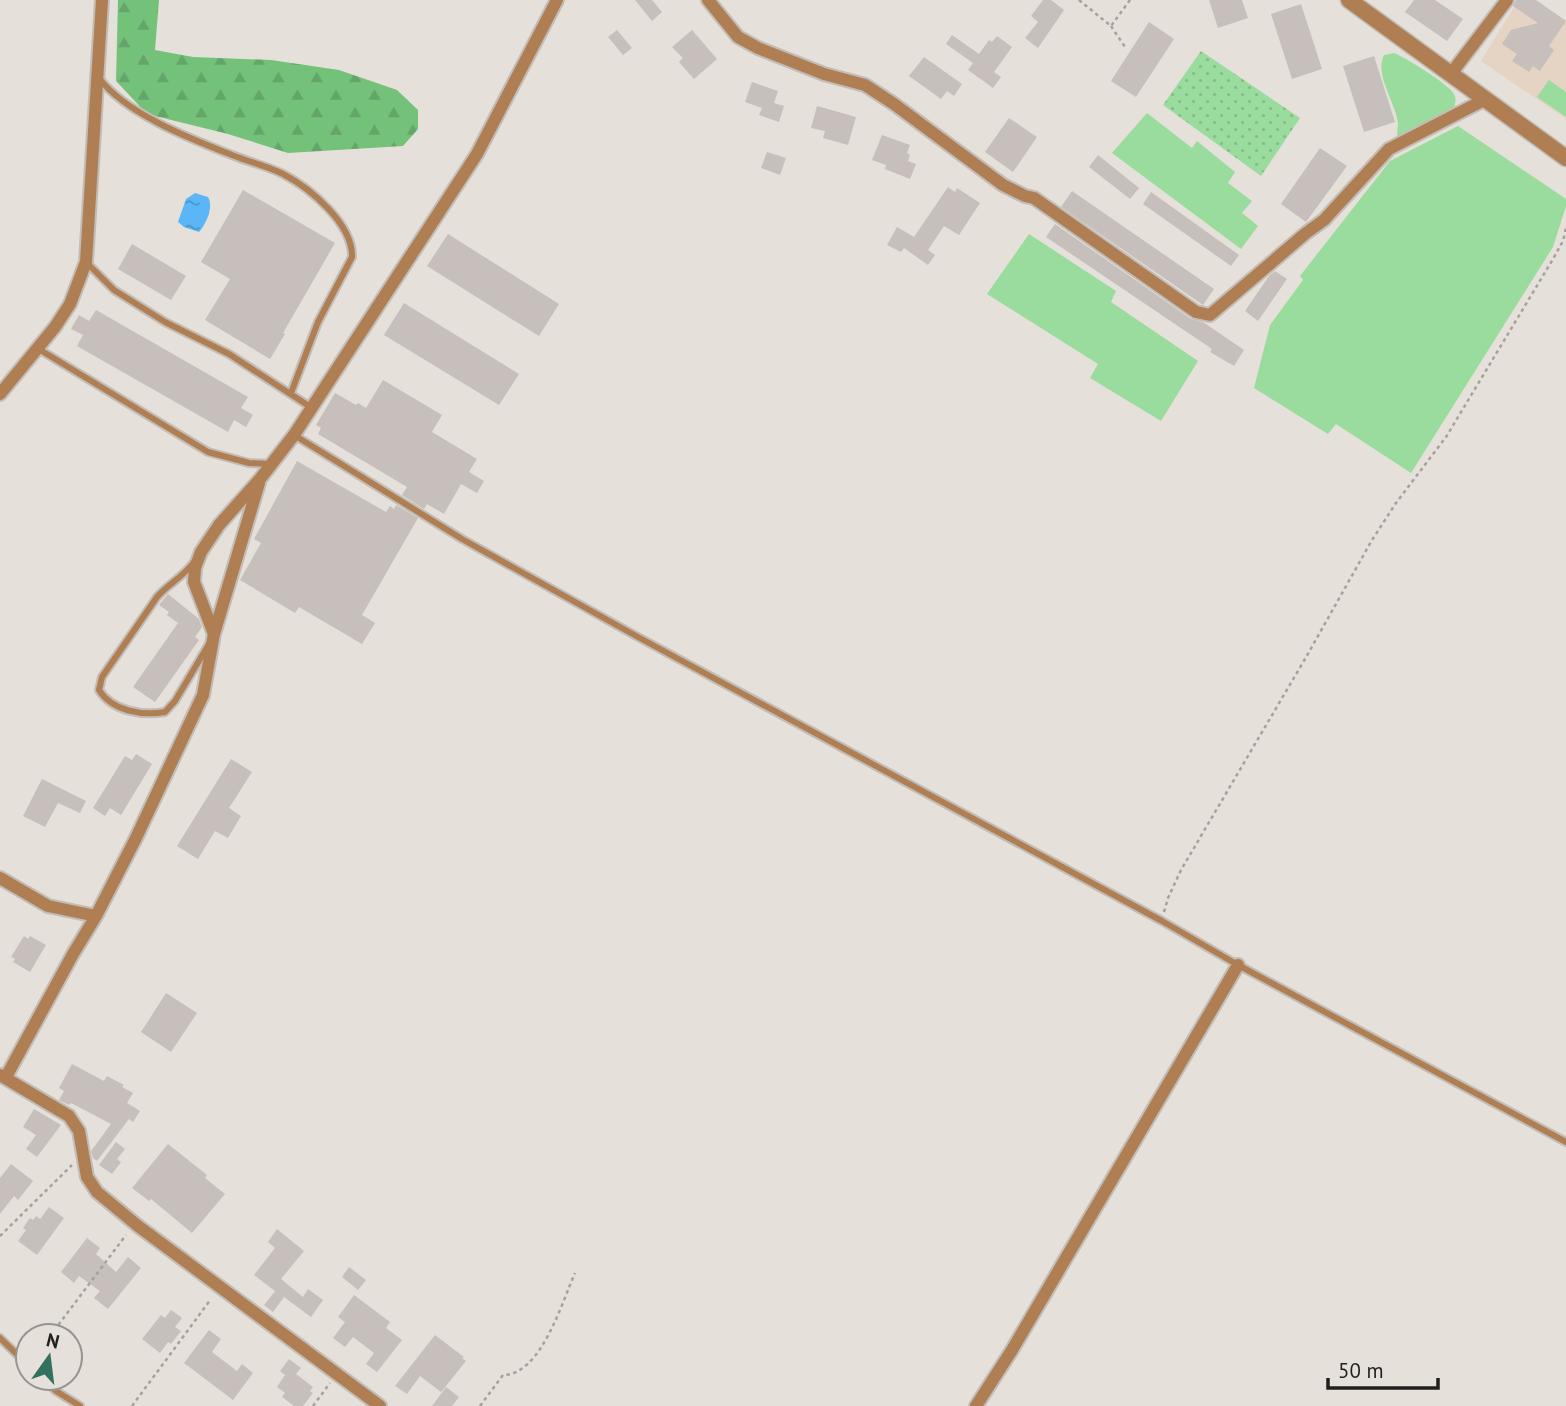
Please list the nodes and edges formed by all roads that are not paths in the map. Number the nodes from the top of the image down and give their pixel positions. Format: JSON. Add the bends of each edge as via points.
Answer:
{"nodes":[{"id":1,"x":102,"y":0,"type":"edge"},
{"id":2,"x":557,"y":0,"type":"edge"},
{"id":3,"x":708,"y":0,"type":"edge"},
{"id":4,"x":1349,"y":0,"type":"edge"},
{"id":5,"x":1507,"y":0,"type":"edge"},
{"id":6,"x":1450,"y":75,"type":"junction"},
{"id":7,"x":98,"y":76,"type":"junction"},
{"id":8,"x":1486,"y":99,"type":"junction"},
{"id":9,"x":1566,"y":158,"type":"edge"},
{"id":10,"x":86,"y":262,"type":"junction"},
{"id":11,"x":37,"y":348,"type":"junction"},
{"id":12,"x":291,"y":393,"type":"junction"},
{"id":13,"x":0,"y":394,"type":"edge"},
{"id":14,"x":312,"y":408,"type":"junction"},
{"id":15,"x":295,"y":435,"type":"junction"},
{"id":16,"x":272,"y":464,"type":"junction"},
{"id":17,"x":260,"y":479,"type":"junction"},
{"id":18,"x":201,"y":552,"type":"junction"},
{"id":19,"x":214,"y":634,"type":"junction"},
{"id":20,"x":0,"y":878,"type":"edge"},
{"id":21,"x":96,"y":916,"type":"junction"},
{"id":22,"x":1238,"y":965,"type":"junction"},
{"id":23,"x":3,"y":1076,"type":"edge"},
{"id":24,"x":1566,"y":1142,"type":"edge"},
{"id":25,"x":0,"y":1338,"type":"edge"},
{"id":26,"x":14,"y":1352,"type":"edge"},
{"id":27,"x":58,"y":1392,"type":"edge"},
{"id":28,"x":80,"y":1406,"type":"edge"},
{"id":29,"x":380,"y":1406,"type":"edge"},
{"id":30,"x":976,"y":1406,"type":"edge"}],
"edges":[{"from":1,"to":7,"type":"street"},
{"from":2,"to":14,"type":"street","via":[[477,154]]},
{"from":3,"to":8,"type":"street","via":[[738,37],[824,74],[865,85],[1003,185],[1034,198],[1196,312],[1210,315],[1324,220],[1389,149]]},
{"from":4,"to":6,"type":"street"},
{"from":5,"to":6,"type":"street"},
{"from":6,"to":8,"type":"street"},
{"from":7,"to":10,"type":"street"},
{"from":7,"to":12,"type":"lane","via":[[129,107],[299,183],[340,223],[352,245],[352,257],[318,322]]},
{"from":8,"to":9,"type":"street"},
{"from":10,"to":11,"type":"street","via":[[70,304]]},
{"from":10,"to":12,"type":"lane","via":[[114,290]]},
{"from":11,"to":13,"type":"street"},
{"from":11,"to":16,"type":"lane","via":[[208,452]]},
{"from":12,"to":14,"type":"lane"},
{"from":14,"to":15,"type":"street"},
{"from":15,"to":16,"type":"street"},
{"from":15,"to":22,"type":"lane","via":[[462,539]]},
{"from":16,"to":17,"type":"street"},
{"from":17,"to":18,"type":"street"},
{"from":17,"to":19,"type":"street"},
{"from":18,"to":19,"type":"street","via":[[194,582]]},
{"from":18,"to":19,"type":"lane","via":[[184,575],[157,597],[102,677],[99,690],[114,706],[165,712]]},
{"from":19,"to":21,"type":"street","via":[[203,695]]},
{"from":20,"to":21,"type":"street","via":[[47,906]]},
{"from":21,"to":23,"type":"street"},
{"from":22,"to":24,"type":"lane"},
{"from":22,"to":30,"type":"street"},
{"from":23,"to":29,"type":"street","via":[[69,1116],[79,1131],[87,1177],[97,1192]]},
{"from":25,"to":26,"type":"lane"},
{"from":27,"to":28,"type":"lane"}]}
